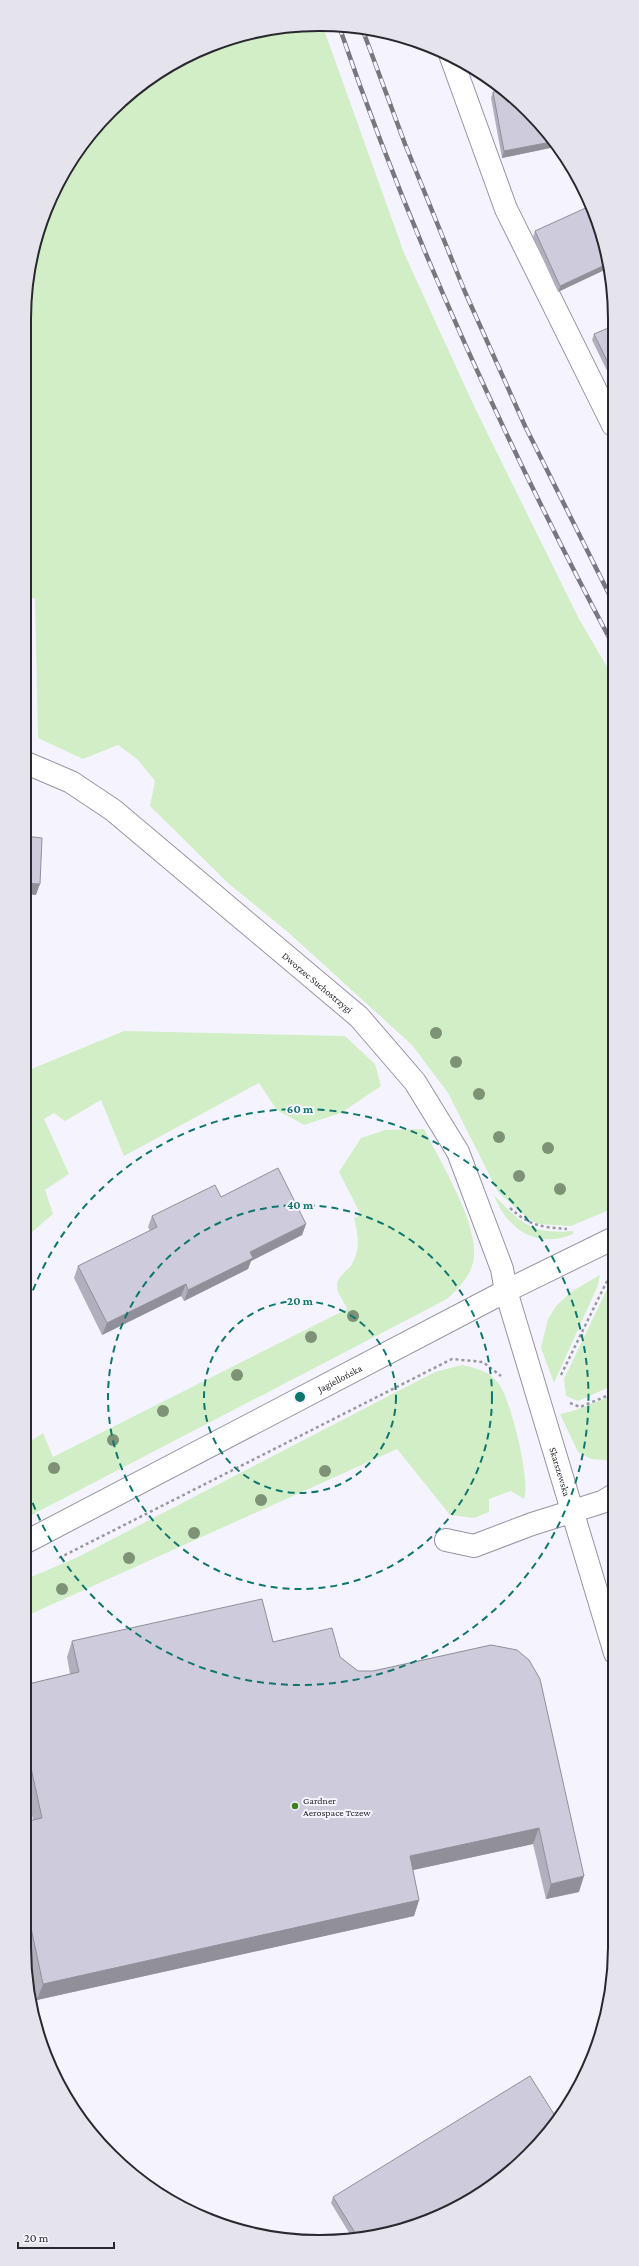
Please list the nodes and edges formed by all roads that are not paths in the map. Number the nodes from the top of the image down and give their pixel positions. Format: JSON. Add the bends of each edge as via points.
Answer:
{"nodes":[{"id":1,"x":454,"y":65,"type":"edge"},
{"id":2,"x":608,"y":416,"type":"edge"},
{"id":3,"x":31,"y":765,"type":"edge"},
{"id":4,"x":608,"y":1241,"type":"edge"},
{"id":5,"x":506,"y":1291,"type":"junction"},
{"id":6,"x":608,"y":1498,"type":"edge"},
{"id":7,"x":572,"y":1513,"type":"junction"},
{"id":8,"x":31,"y":1539,"type":"edge"},
{"id":9,"x":446,"y":1540,"type":"dead end"},
{"id":10,"x":608,"y":1630,"type":"edge"}],
"edges":[{"from":1,"to":2,"type":"street","via":[[506,209]]},
{"from":3,"to":5,"type":"street","name":"Dworzec Suchostrzygi","via":[[71,782],[113,810],[359,1017],[415,1082],[458,1152],[502,1268]]},
{"from":4,"to":5,"type":"street","name":"Jagiellońska"},
{"from":5,"to":7,"type":"street","name":"Skarszewska"},
{"from":5,"to":8,"type":"street","name":"Jagiellońska"},
{"from":6,"to":7,"type":"street"},
{"from":7,"to":9,"type":"street","via":[[532,1524],[474,1546]]},
{"from":7,"to":10,"type":"street","name":"Skarszewska"}]}
